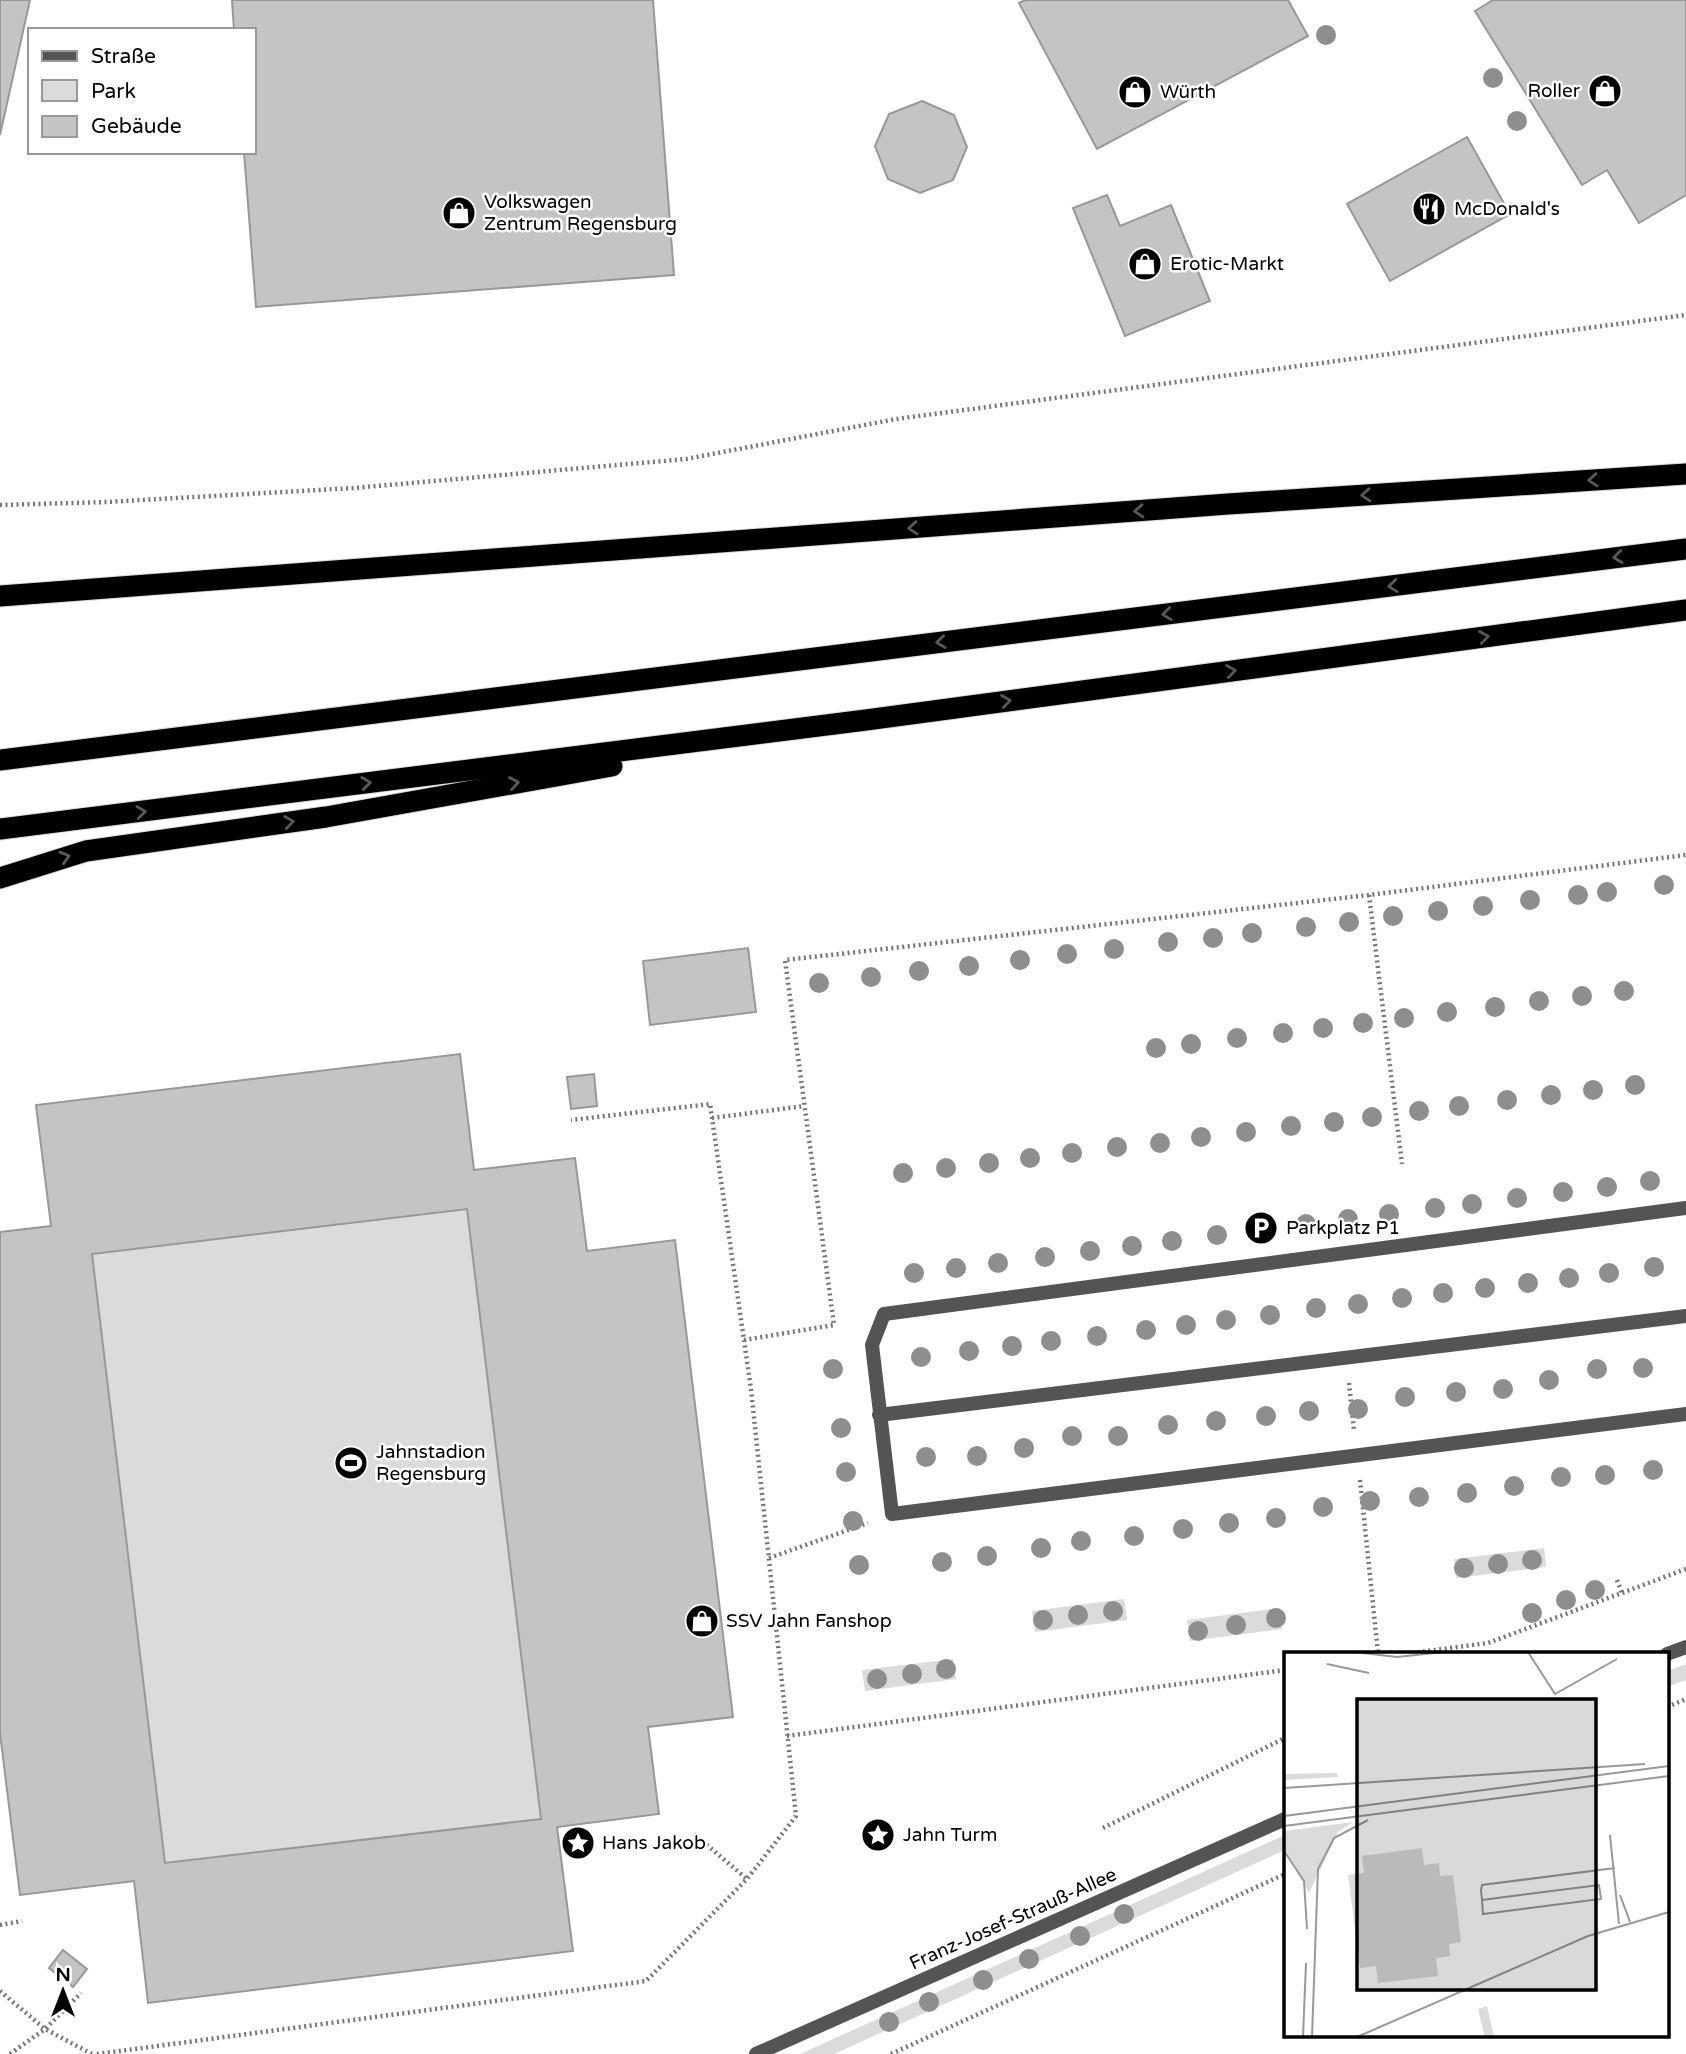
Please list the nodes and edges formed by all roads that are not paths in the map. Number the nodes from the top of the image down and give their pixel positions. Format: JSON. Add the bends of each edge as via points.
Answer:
{"nodes":[{"id":1,"x":1686,"y":474,"type":"edge"},
{"id":2,"x":1686,"y":549,"type":"edge"},
{"id":3,"x":0,"y":596,"type":"edge"},
{"id":4,"x":1686,"y":610,"type":"edge"},
{"id":5,"x":866,"y":720,"type":"junction"},
{"id":6,"x":0,"y":760,"type":"edge"},
{"id":7,"x":0,"y":829,"type":"edge"},
{"id":8,"x":0,"y":878,"type":"edge"},
{"id":9,"x":1686,"y":1208,"type":"edge"},
{"id":10,"x":1686,"y":1316,"type":"edge"},
{"id":11,"x":1686,"y":1414,"type":"edge"},
{"id":12,"x":879,"y":1415,"type":"junction"},
{"id":13,"x":1686,"y":1647,"type":"edge"},
{"id":14,"x":1668,"y":1654,"type":"edge"},
{"id":15,"x":1284,"y":1819,"type":"edge"},
{"id":16,"x":756,"y":2054,"type":"edge"}],
"edges":[{"from":1,"to":3,"type":"highway","one_way":true},
{"from":2,"to":6,"type":"highway","one_way":true},
{"from":5,"to":4,"type":"highway","one_way":true},
{"from":7,"to":5,"type":"highway","one_way":true},
{"from":8,"to":5,"type":"highway","one_way":true,"via":[[86,851],[326,817]]},
{"from":9,"to":12,"type":"street","via":[[884,1314],[872,1345]]},
{"from":10,"to":12,"type":"street"},
{"from":11,"to":12,"type":"street","via":[[892,1514]]},
{"from":13,"to":14,"type":"street"},
{"from":15,"to":16,"type":"street","name":"Franz-Josef-Strauß-Allee"}]}
